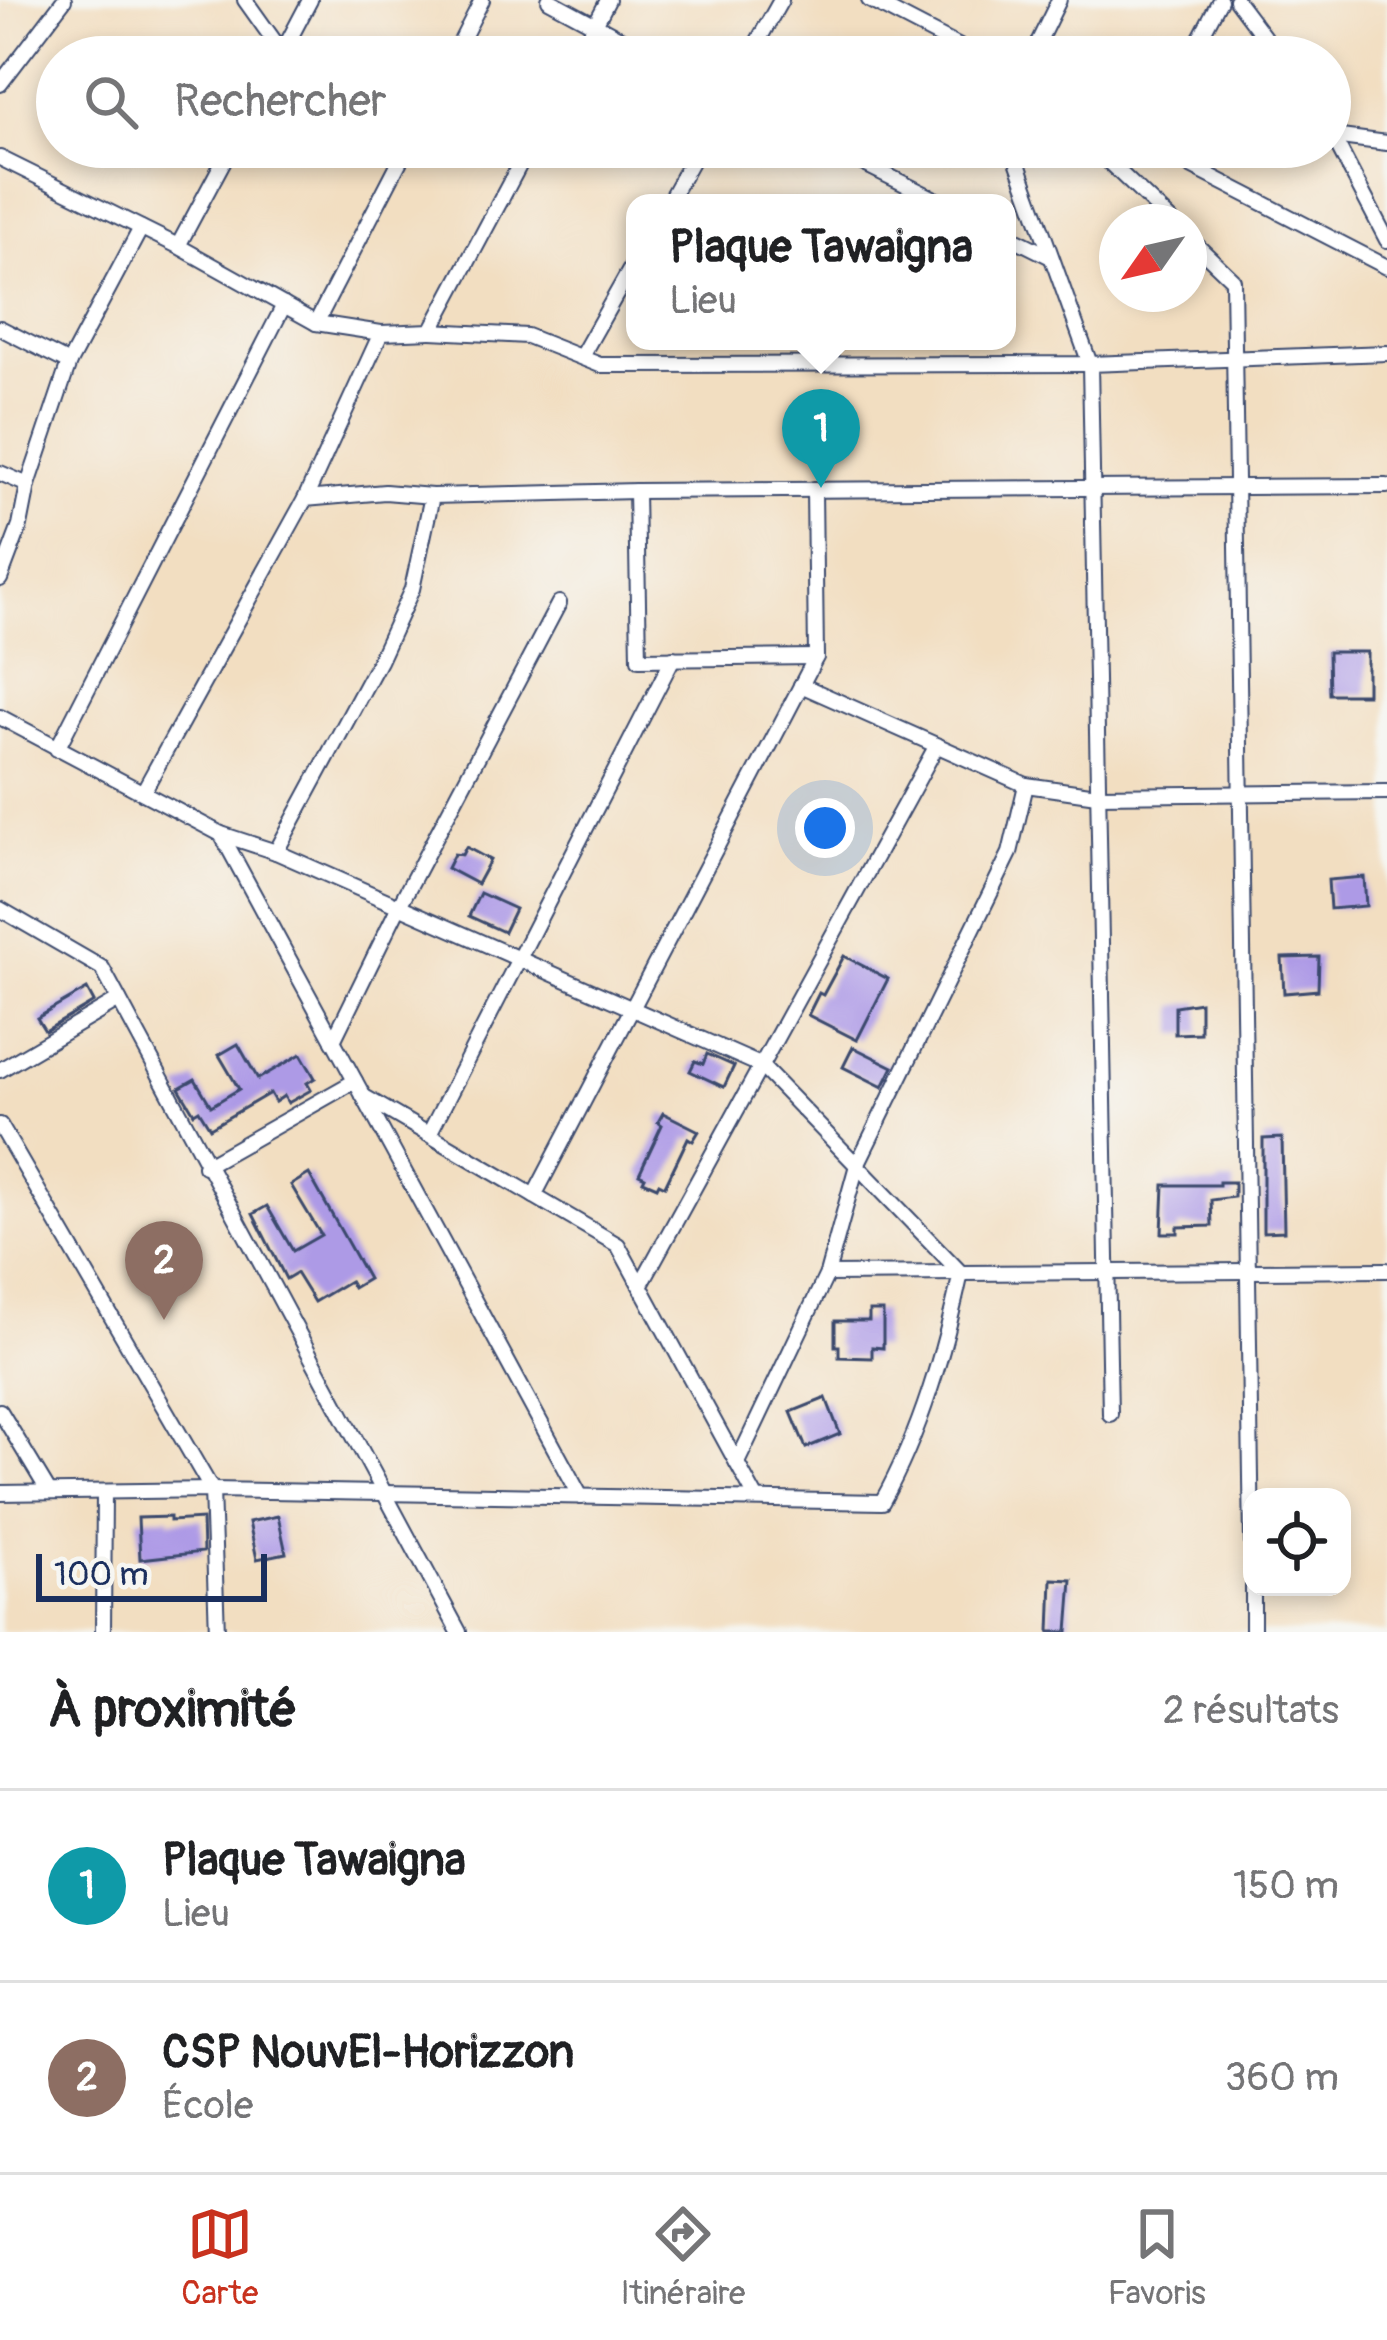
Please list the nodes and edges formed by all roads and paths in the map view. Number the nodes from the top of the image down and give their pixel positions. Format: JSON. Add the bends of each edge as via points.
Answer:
{"nodes":[{"id":1,"x":64,"y":0,"type":"edge"},
{"id":2,"x":245,"y":0,"type":"edge"},
{"id":3,"x":310,"y":0,"type":"edge"},
{"id":4,"x":482,"y":0,"type":"edge"},
{"id":5,"x":548,"y":0,"type":"edge"},
{"id":6,"x":608,"y":0,"type":"edge"},
{"id":7,"x":781,"y":0,"type":"edge"},
{"id":8,"x":869,"y":0,"type":"edge"},
{"id":9,"x":1059,"y":0,"type":"edge"},
{"id":10,"x":1220,"y":0,"type":"edge"},
{"id":11,"x":1236,"y":0,"type":"edge"},
{"id":12,"x":595,"y":25,"type":"junction"},
{"id":13,"x":37,"y":36,"type":"edge"},
{"id":14,"x":269,"y":36,"type":"edge"},
{"id":15,"x":291,"y":36,"type":"edge"},
{"id":16,"x":464,"y":36,"type":"edge"},
{"id":17,"x":589,"y":36,"type":"edge"},
{"id":18,"x":616,"y":36,"type":"edge"},
{"id":19,"x":761,"y":36,"type":"edge"},
{"id":20,"x":939,"y":36,"type":"edge"},
{"id":21,"x":1041,"y":36,"type":"edge"},
{"id":22,"x":1201,"y":36,"type":"edge"},
{"id":23,"x":1263,"y":36,"type":"edge"},
{"id":24,"x":36,"y":37,"type":"edge"},
{"id":25,"x":0,"y":84,"type":"edge"},
{"id":26,"x":1351,"y":137,"type":"edge"},
{"id":27,"x":1387,"y":143,"type":"edge"},
{"id":28,"x":0,"y":158,"type":"edge"},
{"id":29,"x":220,"y":168,"type":"edge"},
{"id":30,"x":396,"y":168,"type":"edge"},
{"id":31,"x":519,"y":168,"type":"edge"},
{"id":32,"x":872,"y":168,"type":"edge"},
{"id":33,"x":1020,"y":168,"type":"edge"},
{"id":34,"x":1115,"y":168,"type":"edge"},
{"id":35,"x":1195,"y":168,"type":"edge"},
{"id":36,"x":1350,"y":168,"type":"edge"},
{"id":37,"x":925,"y":194,"type":"edge"},
{"id":38,"x":1153,"y":204,"type":"edge"},
{"id":39,"x":141,"y":228,"type":"junction"},
{"id":40,"x":1016,"y":239,"type":"edge"},
{"id":41,"x":1387,"y":240,"type":"edge"},
{"id":42,"x":178,"y":246,"type":"junction"},
{"id":43,"x":1207,"y":255,"type":"edge"},
{"id":44,"x":1052,"y":257,"type":"junction"},
{"id":45,"x":1387,"y":267,"type":"edge"},
{"id":46,"x":626,"y":277,"type":"edge"},
{"id":47,"x":284,"y":305,"type":"junction"},
{"id":48,"x":316,"y":323,"type":"junction"},
{"id":49,"x":0,"y":328,"type":"edge"},
{"id":50,"x":431,"y":331,"type":"junction"},
{"id":51,"x":381,"y":333,"type":"junction"},
{"id":52,"x":1387,"y":353,"type":"edge"},
{"id":53,"x":582,"y":355,"type":"junction"},
{"id":54,"x":1234,"y":356,"type":"junction"},
{"id":55,"x":69,"y":363,"type":"junction"},
{"id":56,"x":1090,"y":364,"type":"junction"},
{"id":57,"x":0,"y":473,"type":"edge"},
{"id":58,"x":28,"y":485,"type":"junction"},
{"id":59,"x":1387,"y":486,"type":"edge"},
{"id":60,"x":1236,"y":487,"type":"junction"},
{"id":61,"x":1090,"y":488,"type":"junction"},
{"id":62,"x":814,"y":489,"type":"junction"},
{"id":63,"x":637,"y":490,"type":"junction"},
{"id":64,"x":432,"y":496,"type":"junction"},
{"id":65,"x":305,"y":500,"type":"junction"},
{"id":66,"x":0,"y":578,"type":"edge"},
{"id":67,"x":559,"y":603,"type":"dead end"},
{"id":68,"x":673,"y":658,"type":"junction"},
{"id":69,"x":816,"y":658,"type":"junction"},
{"id":70,"x":801,"y":685,"type":"junction"},
{"id":71,"x":0,"y":717,"type":"edge"},
{"id":72,"x":937,"y":746,"type":"junction"},
{"id":73,"x":57,"y":749,"type":"junction"},
{"id":74,"x":1026,"y":785,"type":"junction"},
{"id":75,"x":143,"y":792,"type":"junction"},
{"id":76,"x":1387,"y":792,"type":"edge"},
{"id":77,"x":1240,"y":794,"type":"junction"},
{"id":78,"x":1097,"y":795,"type":"junction"},
{"id":79,"x":221,"y":834,"type":"junction"},
{"id":80,"x":275,"y":852,"type":"junction"},
{"id":81,"x":399,"y":906,"type":"junction"},
{"id":82,"x":0,"y":909,"type":"edge"},
{"id":83,"x":520,"y":958,"type":"junction"},
{"id":84,"x":119,"y":1000,"type":"junction"},
{"id":85,"x":633,"y":1008,"type":"junction"},
{"id":86,"x":334,"y":1041,"type":"junction"},
{"id":87,"x":760,"y":1065,"type":"junction"},
{"id":88,"x":0,"y":1070,"type":"edge"},
{"id":89,"x":359,"y":1089,"type":"junction"},
{"id":90,"x":0,"y":1125,"type":"edge"},
{"id":91,"x":429,"y":1134,"type":"junction"},
{"id":92,"x":856,"y":1165,"type":"junction"},
{"id":93,"x":205,"y":1166,"type":"junction"},
{"id":94,"x":534,"y":1196,"type":"junction"},
{"id":95,"x":1387,"y":1270,"type":"edge"},
{"id":96,"x":1248,"y":1271,"type":"junction"},
{"id":97,"x":1107,"y":1272,"type":"junction"},
{"id":98,"x":962,"y":1273,"type":"junction"},
{"id":99,"x":827,"y":1274,"type":"junction"},
{"id":100,"x":640,"y":1286,"type":"junction"},
{"id":101,"x":0,"y":1411,"type":"edge"},
{"id":102,"x":1110,"y":1414,"type":"dead end"},
{"id":103,"x":737,"y":1463,"type":"junction"},
{"id":104,"x":1251,"y":1488,"type":"edge"},
{"id":105,"x":212,"y":1490,"type":"junction"},
{"id":106,"x":50,"y":1492,"type":"junction"},
{"id":107,"x":104,"y":1492,"type":"junction"},
{"id":108,"x":383,"y":1492,"type":"junction"},
{"id":109,"x":0,"y":1493,"type":"edge"},
{"id":110,"x":581,"y":1497,"type":"junction"},
{"id":111,"x":756,"y":1498,"type":"junction"},
{"id":112,"x":1252,"y":1596,"type":"edge"},
{"id":113,"x":103,"y":1632,"type":"edge"},
{"id":114,"x":218,"y":1632,"type":"edge"},
{"id":115,"x":459,"y":1632,"type":"edge"},
{"id":116,"x":1253,"y":1632,"type":"edge"}],
"edges":[{"from":1,"to":13,"type":"street"},
{"from":2,"to":14,"type":"street"},
{"from":3,"to":15,"type":"street"},
{"from":4,"to":16,"type":"street"},
{"from":5,"to":12,"type":"street"},
{"from":6,"to":12,"type":"street"},
{"from":7,"to":19,"type":"street"},
{"from":8,"to":20,"type":"street"},
{"from":9,"to":21,"type":"street"},
{"from":10,"to":22,"type":"street"},
{"from":11,"to":23,"type":"street"},
{"from":12,"to":17,"type":"street"},
{"from":12,"to":18,"type":"street"},
{"from":24,"to":25,"type":"street"},
{"from":26,"to":27,"type":"street"},
{"from":28,"to":39,"type":"street"},
{"from":29,"to":42,"type":"street"},
{"from":30,"to":48,"type":"street"},
{"from":31,"to":50,"type":"street"},
{"from":32,"to":37,"type":"street"},
{"from":33,"to":44,"type":"street"},
{"from":34,"to":38,"type":"street"},
{"from":35,"to":45,"type":"street"},
{"from":36,"to":41,"type":"street"},
{"from":39,"to":42,"type":"street"},
{"from":39,"to":55,"type":"street"},
{"from":40,"to":44,"type":"street"},
{"from":42,"to":47,"type":"street"},
{"from":43,"to":54,"type":"street","via":[[1233,280]]},
{"from":44,"to":56,"type":"street"},
{"from":46,"to":53,"type":"street"},
{"from":47,"to":48,"type":"street"},
{"from":47,"to":73,"type":"street"},
{"from":48,"to":51,"type":"street"},
{"from":49,"to":55,"type":"street"},
{"from":50,"to":51,"type":"street"},
{"from":50,"to":53,"type":"street","via":[[527,336]]},
{"from":51,"to":65,"type":"street"},
{"from":52,"to":54,"type":"street"},
{"from":53,"to":56,"type":"street","via":[[600,365]]},
{"from":54,"to":56,"type":"street"},
{"from":54,"to":60,"type":"street"},
{"from":55,"to":58,"type":"street"},
{"from":56,"to":61,"type":"street"},
{"from":57,"to":58,"type":"street"},
{"from":58,"to":66,"type":"street"},
{"from":59,"to":60,"type":"street"},
{"from":60,"to":61,"type":"street"},
{"from":60,"to":77,"type":"street"},
{"from":61,"to":62,"type":"street"},
{"from":61,"to":78,"type":"street"},
{"from":62,"to":63,"type":"street"},
{"from":62,"to":69,"type":"street"},
{"from":63,"to":64,"type":"street"},
{"from":63,"to":68,"type":"street","via":[[639,659]]},
{"from":64,"to":65,"type":"street"},
{"from":64,"to":80,"type":"street","via":[[412,589]]},
{"from":65,"to":75,"type":"street"},
{"from":67,"to":81,"type":"street"},
{"from":68,"to":69,"type":"street"},
{"from":68,"to":83,"type":"street"},
{"from":69,"to":70,"type":"street"},
{"from":70,"to":72,"type":"street"},
{"from":70,"to":85,"type":"street"},
{"from":71,"to":73,"type":"street"},
{"from":72,"to":74,"type":"street"},
{"from":72,"to":87,"type":"street"},
{"from":73,"to":75,"type":"street"},
{"from":74,"to":78,"type":"street"},
{"from":74,"to":92,"type":"street","via":[[1010,853]]},
{"from":75,"to":79,"type":"street"},
{"from":76,"to":77,"type":"street"},
{"from":77,"to":78,"type":"street"},
{"from":77,"to":96,"type":"street"},
{"from":78,"to":97,"type":"street"},
{"from":79,"to":80,"type":"street"},
{"from":79,"to":86,"type":"street"},
{"from":80,"to":81,"type":"street"},
{"from":81,"to":83,"type":"street"},
{"from":81,"to":86,"type":"street"},
{"from":82,"to":84,"type":"street","via":[[102,968]]},
{"from":83,"to":85,"type":"street"},
{"from":83,"to":91,"type":"street"},
{"from":84,"to":88,"type":"street"},
{"from":84,"to":93,"type":"street"},
{"from":85,"to":87,"type":"street"},
{"from":85,"to":94,"type":"street"},
{"from":86,"to":89,"type":"street"},
{"from":87,"to":92,"type":"street"},
{"from":87,"to":100,"type":"street"},
{"from":89,"to":91,"type":"street"},
{"from":89,"to":93,"type":"street"},
{"from":89,"to":110,"type":"street"},
{"from":90,"to":105,"type":"street"},
{"from":91,"to":94,"type":"street"},
{"from":92,"to":98,"type":"street"},
{"from":92,"to":99,"type":"street"},
{"from":93,"to":108,"type":"street"},
{"from":94,"to":100,"type":"street","via":[[618,1245]]},
{"from":95,"to":96,"type":"street"},
{"from":96,"to":97,"type":"street"},
{"from":96,"to":104,"type":"street"},
{"from":97,"to":98,"type":"street"},
{"from":97,"to":102,"type":"street"},
{"from":98,"to":99,"type":"street"},
{"from":98,"to":111,"type":"street","via":[[930,1387],[882,1502]]},
{"from":99,"to":103,"type":"street"},
{"from":100,"to":103,"type":"street"},
{"from":101,"to":106,"type":"street"},
{"from":103,"to":111,"type":"street"},
{"from":105,"to":107,"type":"street"},
{"from":105,"to":108,"type":"street"},
{"from":105,"to":114,"type":"street"},
{"from":106,"to":107,"type":"street"},
{"from":106,"to":109,"type":"street"},
{"from":107,"to":113,"type":"street"},
{"from":108,"to":110,"type":"street"},
{"from":108,"to":115,"type":"street"},
{"from":110,"to":111,"type":"street"},
{"from":112,"to":116,"type":"street"}]}
